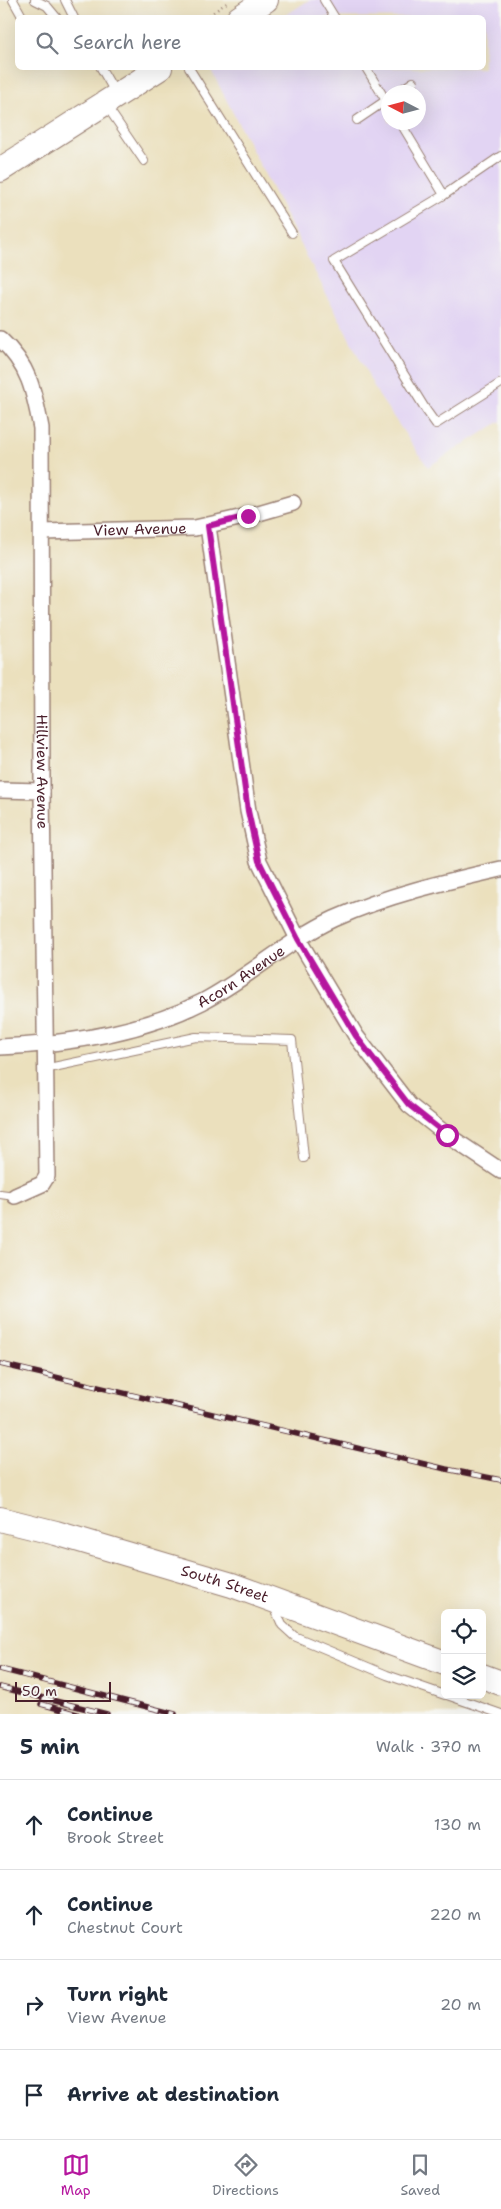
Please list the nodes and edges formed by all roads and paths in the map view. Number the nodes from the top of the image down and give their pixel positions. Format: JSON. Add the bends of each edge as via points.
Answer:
{"nodes":[{"id":1,"x":13,"y":0,"type":"edge"},
{"id":2,"x":35,"y":0,"type":"edge"},
{"id":3,"x":65,"y":0,"type":"edge"},
{"id":4,"x":232,"y":0,"type":"edge"},
{"id":5,"x":266,"y":0,"type":"edge"},
{"id":6,"x":324,"y":0,"type":"edge"},
{"id":7,"x":21,"y":15,"type":"edge"},
{"id":8,"x":54,"y":15,"type":"edge"},
{"id":9,"x":72,"y":15,"type":"edge"},
{"id":10,"x":209,"y":15,"type":"edge"},
{"id":11,"x":243,"y":15,"type":"edge"},
{"id":12,"x":333,"y":15,"type":"edge"},
{"id":13,"x":102,"y":70,"type":"edge"},
{"id":14,"x":157,"y":70,"type":"edge"},
{"id":15,"x":190,"y":70,"type":"edge"},
{"id":16,"x":367,"y":70,"type":"edge"},
{"id":17,"x":414,"y":82,"type":"dead end"},
{"id":18,"x":409,"y":85,"type":"edge"},
{"id":19,"x":381,"y":91,"type":"edge"},
{"id":20,"x":111,"y":99,"type":"junction"},
{"id":21,"x":381,"y":105,"type":"edge"},
{"id":22,"x":357,"y":120,"type":"dead end"},
{"id":23,"x":405,"y":130,"type":"edge"},
{"id":24,"x":501,"y":156,"type":"edge"},
{"id":25,"x":144,"y":161,"type":"dead end"},
{"id":26,"x":0,"y":170,"type":"edge"},
{"id":27,"x":444,"y":195,"type":"junction"},
{"id":28,"x":292,"y":232,"type":"dead end"},
{"id":29,"x":0,"y":339,"type":"edge"},
{"id":30,"x":501,"y":383,"type":"edge"},
{"id":31,"x":293,"y":503,"type":"dead end"},
{"id":32,"x":208,"y":526,"type":"junction"},
{"id":33,"x":42,"y":532,"type":"junction"},
{"id":34,"x":0,"y":790,"type":"edge"},
{"id":35,"x":42,"y":790,"type":"junction"},
{"id":36,"x":501,"y":869,"type":"edge"},
{"id":37,"x":298,"y":939,"type":"junction"},
{"id":38,"x":44,"y":1045,"type":"junction"},
{"id":39,"x":0,"y":1047,"type":"edge"},
{"id":40,"x":44,"y":1070,"type":"junction"},
{"id":41,"x":304,"y":1158,"type":"dead end"},
{"id":42,"x":501,"y":1171,"type":"edge"},
{"id":43,"x":7,"y":1195,"type":"edge"},
{"id":44,"x":0,"y":1519,"type":"edge"},
{"id":45,"x":271,"y":1600,"type":"junction"},
{"id":46,"x":441,"y":1662,"type":"edge"},
{"id":47,"x":486,"y":1677,"type":"edge"},
{"id":48,"x":501,"y":1683,"type":"edge"},
{"id":49,"x":441,"y":1693,"type":"edge"},
{"id":50,"x":458,"y":1699,"type":"edge"},
{"id":51,"x":501,"y":1714,"type":"edge"}],
"edges":[{"from":1,"to":7,"type":"lane"},
{"from":2,"to":8,"type":"lane","via":[[47,6]]},
{"from":3,"to":9,"type":"lane"},
{"from":4,"to":10,"type":"path"},
{"from":5,"to":11,"type":"main road"},
{"from":6,"to":12,"type":"lane"},
{"from":13,"to":20,"type":"lane"},
{"from":14,"to":20,"type":"main road"},
{"from":15,"to":28,"type":"lane"},
{"from":16,"to":19,"type":"lane"},
{"from":17,"to":18,"type":"lane"},
{"from":20,"to":25,"type":"lane"},
{"from":20,"to":26,"type":"main road"},
{"from":21,"to":22,"type":"lane"},
{"from":23,"to":27,"type":"lane"},
{"from":24,"to":27,"type":"lane"},
{"from":27,"to":30,"type":"lane","via":[[334,261],[436,424]]},
{"from":29,"to":33,"type":"street","name":"Hillview Avenue","via":[[22,362],[32,385],[42,428]]},
{"from":31,"to":32,"type":"street","name":"View Avenue"},
{"from":32,"to":33,"type":"street","name":"View Avenue","via":[[177,530]]},
{"from":32,"to":37,"type":"street","via":[[250,819],[259,861]]},
{"from":33,"to":35,"type":"street","name":"Hillview Avenue"},
{"from":34,"to":35,"type":"street"},
{"from":35,"to":38,"type":"street","name":"Hillview Avenue"},
{"from":36,"to":37,"type":"street","name":"Acorn Avenue","via":[[371,903]]},
{"from":37,"to":38,"type":"street","name":"Acorn Avenue","via":[[203,1001],[162,1019],[120,1031]]},
{"from":37,"to":42,"type":"street","via":[[356,1036],[409,1105]]},
{"from":38,"to":39,"type":"street","name":"Acorn Avenue"},
{"from":38,"to":40,"type":"street","name":"Hillview Avenue"},
{"from":40,"to":41,"type":"lane","via":[[196,1038],[292,1040]]},
{"from":40,"to":43,"type":"street","name":"Hillview Avenue","via":[[46,1180]]},
{"from":44,"to":45,"type":"main road","name":"South Street","via":[[223,1582]]},
{"from":45,"to":46,"type":"main road","name":"South Street"},
{"from":45,"to":49,"type":"lane","via":[[282,1625],[294,1636],[387,1675]]},
{"from":47,"to":48,"type":"main road"},
{"from":50,"to":51,"type":"lane"}]}
